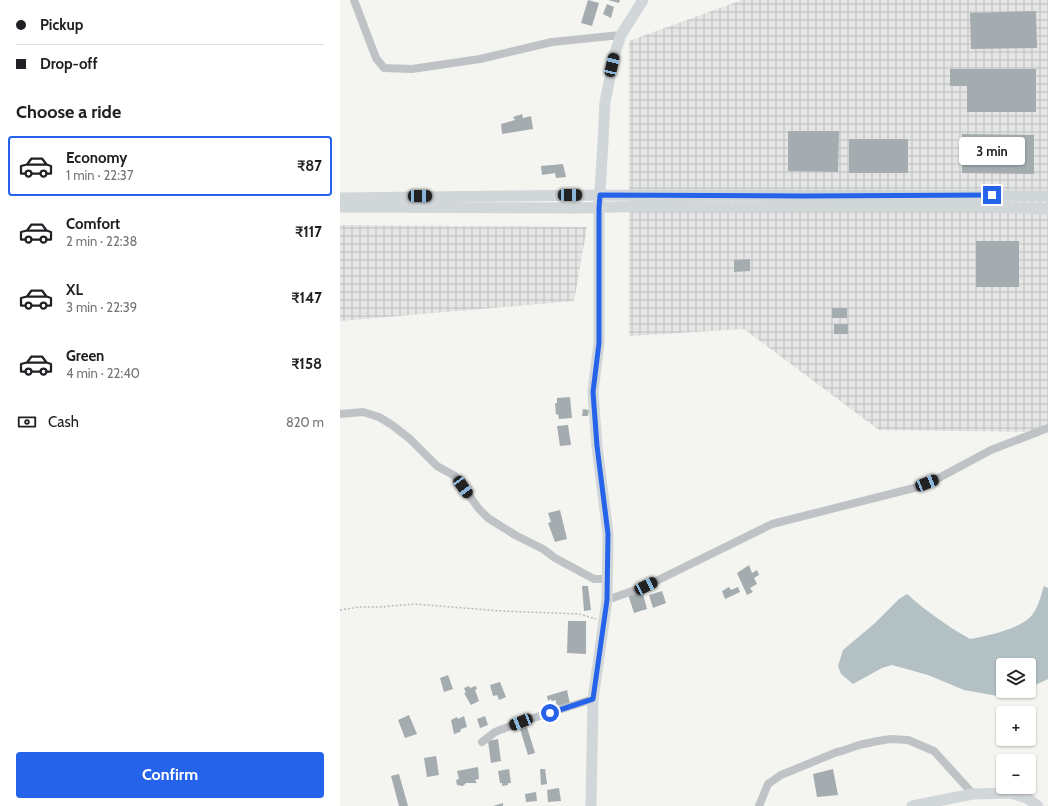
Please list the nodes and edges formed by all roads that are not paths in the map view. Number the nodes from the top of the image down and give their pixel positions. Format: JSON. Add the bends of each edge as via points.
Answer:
{"nodes":[{"id":1,"x":354,"y":0,"type":"edge"},
{"id":2,"x":643,"y":0,"type":"edge"},
{"id":3,"x":621,"y":35,"type":"junction"},
{"id":4,"x":600,"y":195,"type":"junction"},
{"id":5,"x":1048,"y":196,"type":"edge"},
{"id":6,"x":340,"y":198,"type":"edge"},
{"id":7,"x":340,"y":207,"type":"edge"},
{"id":8,"x":599,"y":208,"type":"junction"},
{"id":9,"x":1048,"y":209,"type":"edge"},
{"id":10,"x":340,"y":414,"type":"edge"},
{"id":11,"x":1048,"y":428,"type":"edge"},
{"id":12,"x":607,"y":579,"type":"junction"},
{"id":13,"x":607,"y":600,"type":"junction"},
{"id":14,"x":593,"y":699,"type":"junction"},
{"id":15,"x":482,"y":742,"type":"dead end"},
{"id":16,"x":973,"y":794,"type":"junction"},
{"id":17,"x":591,"y":806,"type":"edge"},
{"id":18,"x":759,"y":806,"type":"edge"},
{"id":19,"x":912,"y":806,"type":"edge"},
{"id":20,"x":1038,"y":806,"type":"edge"}],
"edges":[{"from":1,"to":3,"type":"street","via":[[376,58],[384,68],[412,69],[480,59],[552,42]]},
{"from":2,"to":3,"type":"street"},
{"from":3,"to":4,"type":"street","via":[[605,102]]},
{"from":4,"to":5,"type":"street"},
{"from":4,"to":6,"type":"street"},
{"from":4,"to":8,"type":"street"},
{"from":7,"to":8,"type":"street"},
{"from":8,"to":9,"type":"street","via":[[967,206]]},
{"from":8,"to":12,"type":"street","via":[[599,343],[593,392],[608,534]]},
{"from":10,"to":12,"type":"street","via":[[363,412],[392,425],[437,466],[455,476],[488,518],[594,579]]},
{"from":11,"to":13,"type":"street","via":[[991,450],[918,487],[772,524],[646,586]]},
{"from":12,"to":13,"type":"street"},
{"from":13,"to":14,"type":"street"},
{"from":14,"to":15,"type":"street","via":[[495,732]]},
{"from":14,"to":17,"type":"street"},
{"from":16,"to":18,"type":"street","via":[[934,751],[908,740],[891,739],[837,752],[781,775],[768,784]]},
{"from":16,"to":19,"type":"street"},
{"from":16,"to":20,"type":"street","via":[[1010,793],[1027,798]]}]}
